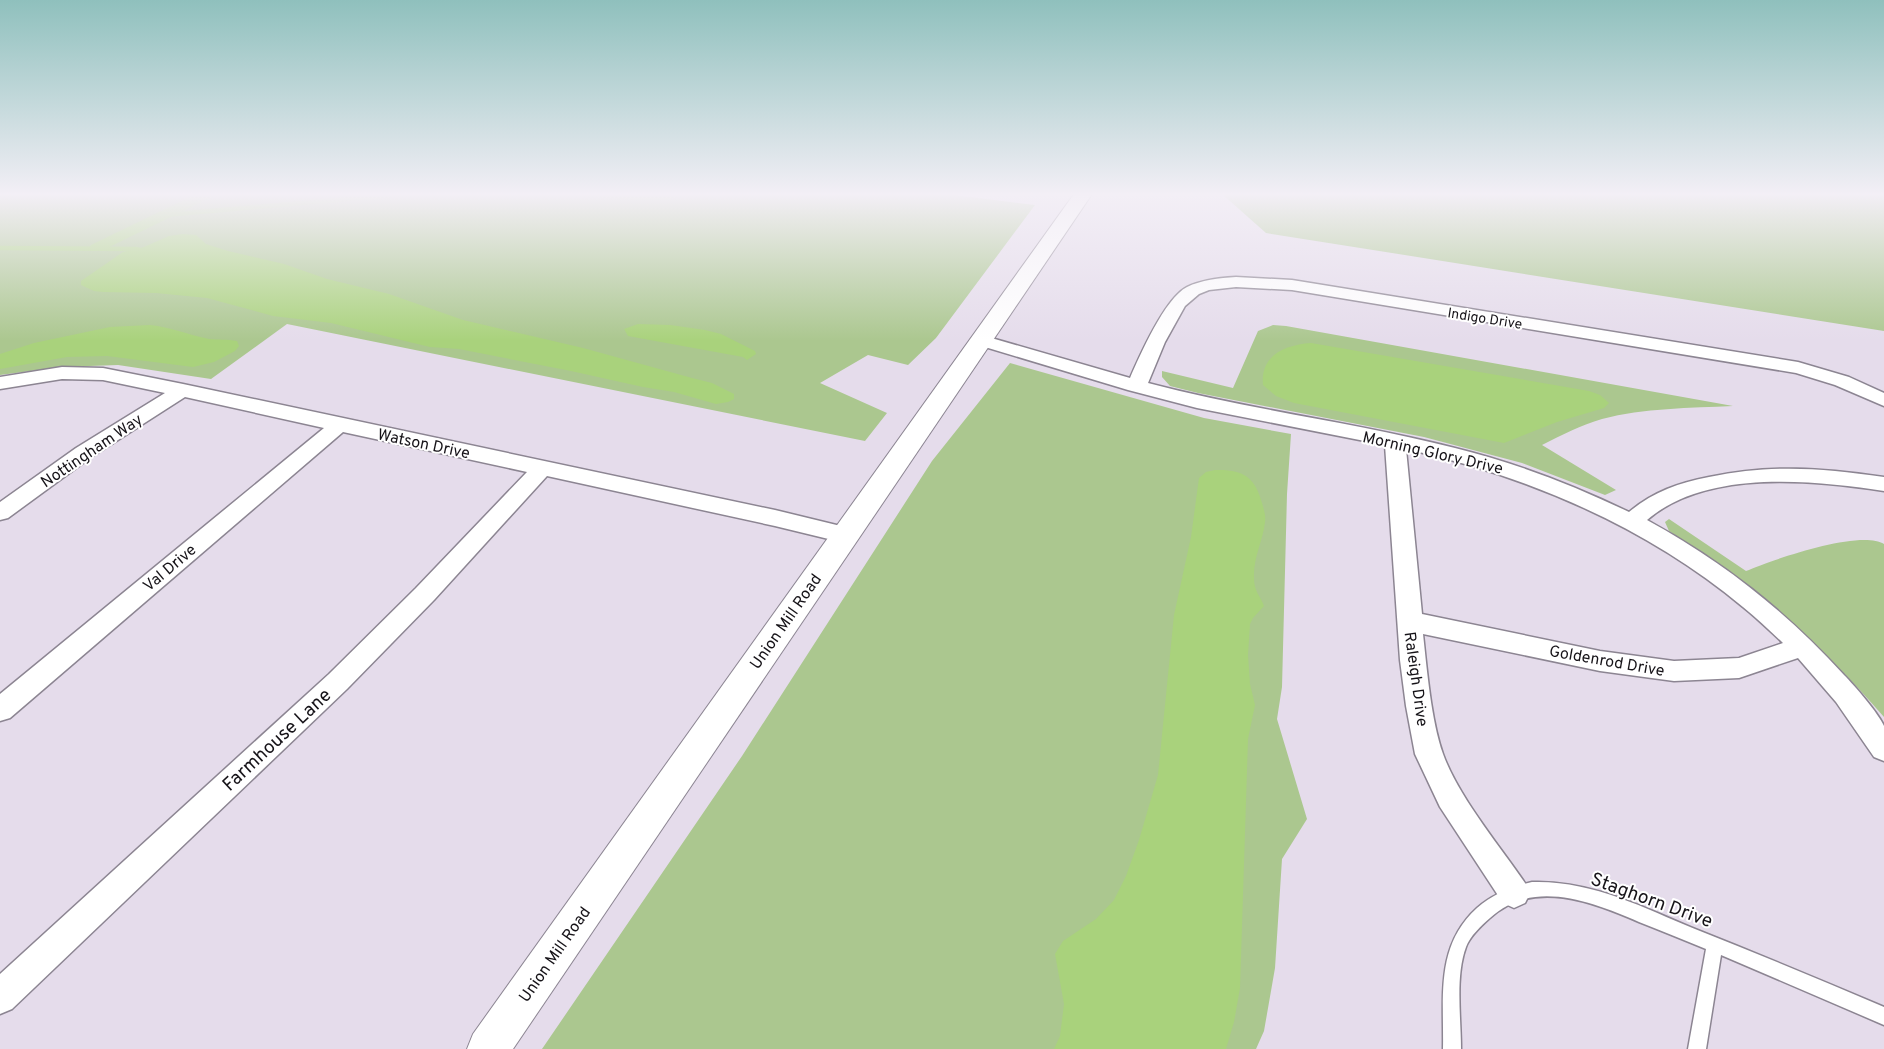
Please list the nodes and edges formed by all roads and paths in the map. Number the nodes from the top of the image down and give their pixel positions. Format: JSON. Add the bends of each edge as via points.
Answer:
{"nodes":[{"id":1,"x":1049,"y":243,"type":"edge"},
{"id":2,"x":982,"y":340,"type":"junction"},
{"id":3,"x":0,"y":383,"type":"edge"},
{"id":4,"x":1137,"y":386,"type":"junction"},
{"id":5,"x":183,"y":390,"type":"junction"},
{"id":6,"x":1884,"y":400,"type":"edge"},
{"id":7,"x":339,"y":425,"type":"junction"},
{"id":8,"x":1395,"y":441,"type":"junction"},
{"id":9,"x":541,"y":468,"type":"junction"},
{"id":10,"x":1884,"y":484,"type":"edge"},
{"id":11,"x":0,"y":512,"type":"edge"},
{"id":12,"x":1631,"y":522,"type":"junction"},
{"id":13,"x":845,"y":535,"type":"junction"},
{"id":14,"x":1410,"y":621,"type":"junction"},
{"id":15,"x":1803,"y":646,"type":"junction"},
{"id":16,"x":0,"y":710,"type":"edge"},
{"id":17,"x":1884,"y":749,"type":"edge"},
{"id":18,"x":1514,"y":893,"type":"junction"},
{"id":19,"x":1716,"y":944,"type":"junction"},
{"id":20,"x":0,"y":997,"type":"edge"},
{"id":21,"x":1884,"y":1016,"type":"edge"},
{"id":22,"x":488,"y":1049,"type":"edge"},
{"id":23,"x":1452,"y":1049,"type":"edge"},
{"id":24,"x":1697,"y":1049,"type":"edge"}],
"edges":[{"from":1,"to":2,"type":"street","name":"Union Mill Road"},
{"from":2,"to":4,"type":"street","name":"Morning Glory Drive"},
{"from":2,"to":13,"type":"street","name":"Union Mill Road"},
{"from":3,"to":5,"type":"street","name":"Watson Drive","via":[[39,375],[82,373]]},
{"from":4,"to":6,"type":"street","name":"Indigo Drive","via":[[1150,351],[1183,296],[1230,282],[1262,282],[1791,367],[1842,381]]},
{"from":4,"to":8,"type":"street","name":"Morning Glory Drive","via":[[1227,408]]},
{"from":5,"to":7,"type":"street","name":"Watson Drive"},
{"from":5,"to":11,"type":"street","name":"Nottingham Way","via":[[83,453]]},
{"from":7,"to":9,"type":"street","name":"Watson Drive"},
{"from":7,"to":16,"type":"street","name":"Val Drive"},
{"from":8,"to":12,"type":"street","name":"Morning Glory Drive","via":[[1453,453],[1522,474],[1583,498]]},
{"from":8,"to":14,"type":"street","name":"Raleigh Drive"},
{"from":9,"to":13,"type":"street","name":"Watson Drive"},
{"from":9,"to":20,"type":"street","name":"Farmhouse Lane","via":[[466,552],[379,641]]},
{"from":10,"to":12,"type":"street","via":[[1799,473],[1740,477],[1664,497]]},
{"from":12,"to":15,"type":"street","name":"Morning Glory Drive","via":[[1738,590]]},
{"from":13,"to":22,"type":"street","name":"Union Mill Road"},
{"from":14,"to":15,"type":"street","name":"Goldenrod Drive","via":[[1459,634],[1674,671],[1739,668]]},
{"from":14,"to":18,"type":"street","name":"Raleigh Drive","via":[[1419,706],[1429,754],[1450,798]]},
{"from":15,"to":17,"type":"street","name":"Morning Glory Drive","via":[[1839,686]]},
{"from":18,"to":19,"type":"lane","name":"Staghorn Drive","via":[[1536,889],[1564,890],[1595,896]]},
{"from":18,"to":23,"type":"lane","name":"Staghorn Drive","via":[[1489,906],[1458,945],[1453,974]]},
{"from":19,"to":21,"type":"lane","name":"Staghorn Drive"},
{"from":19,"to":24,"type":"lane"}]}
